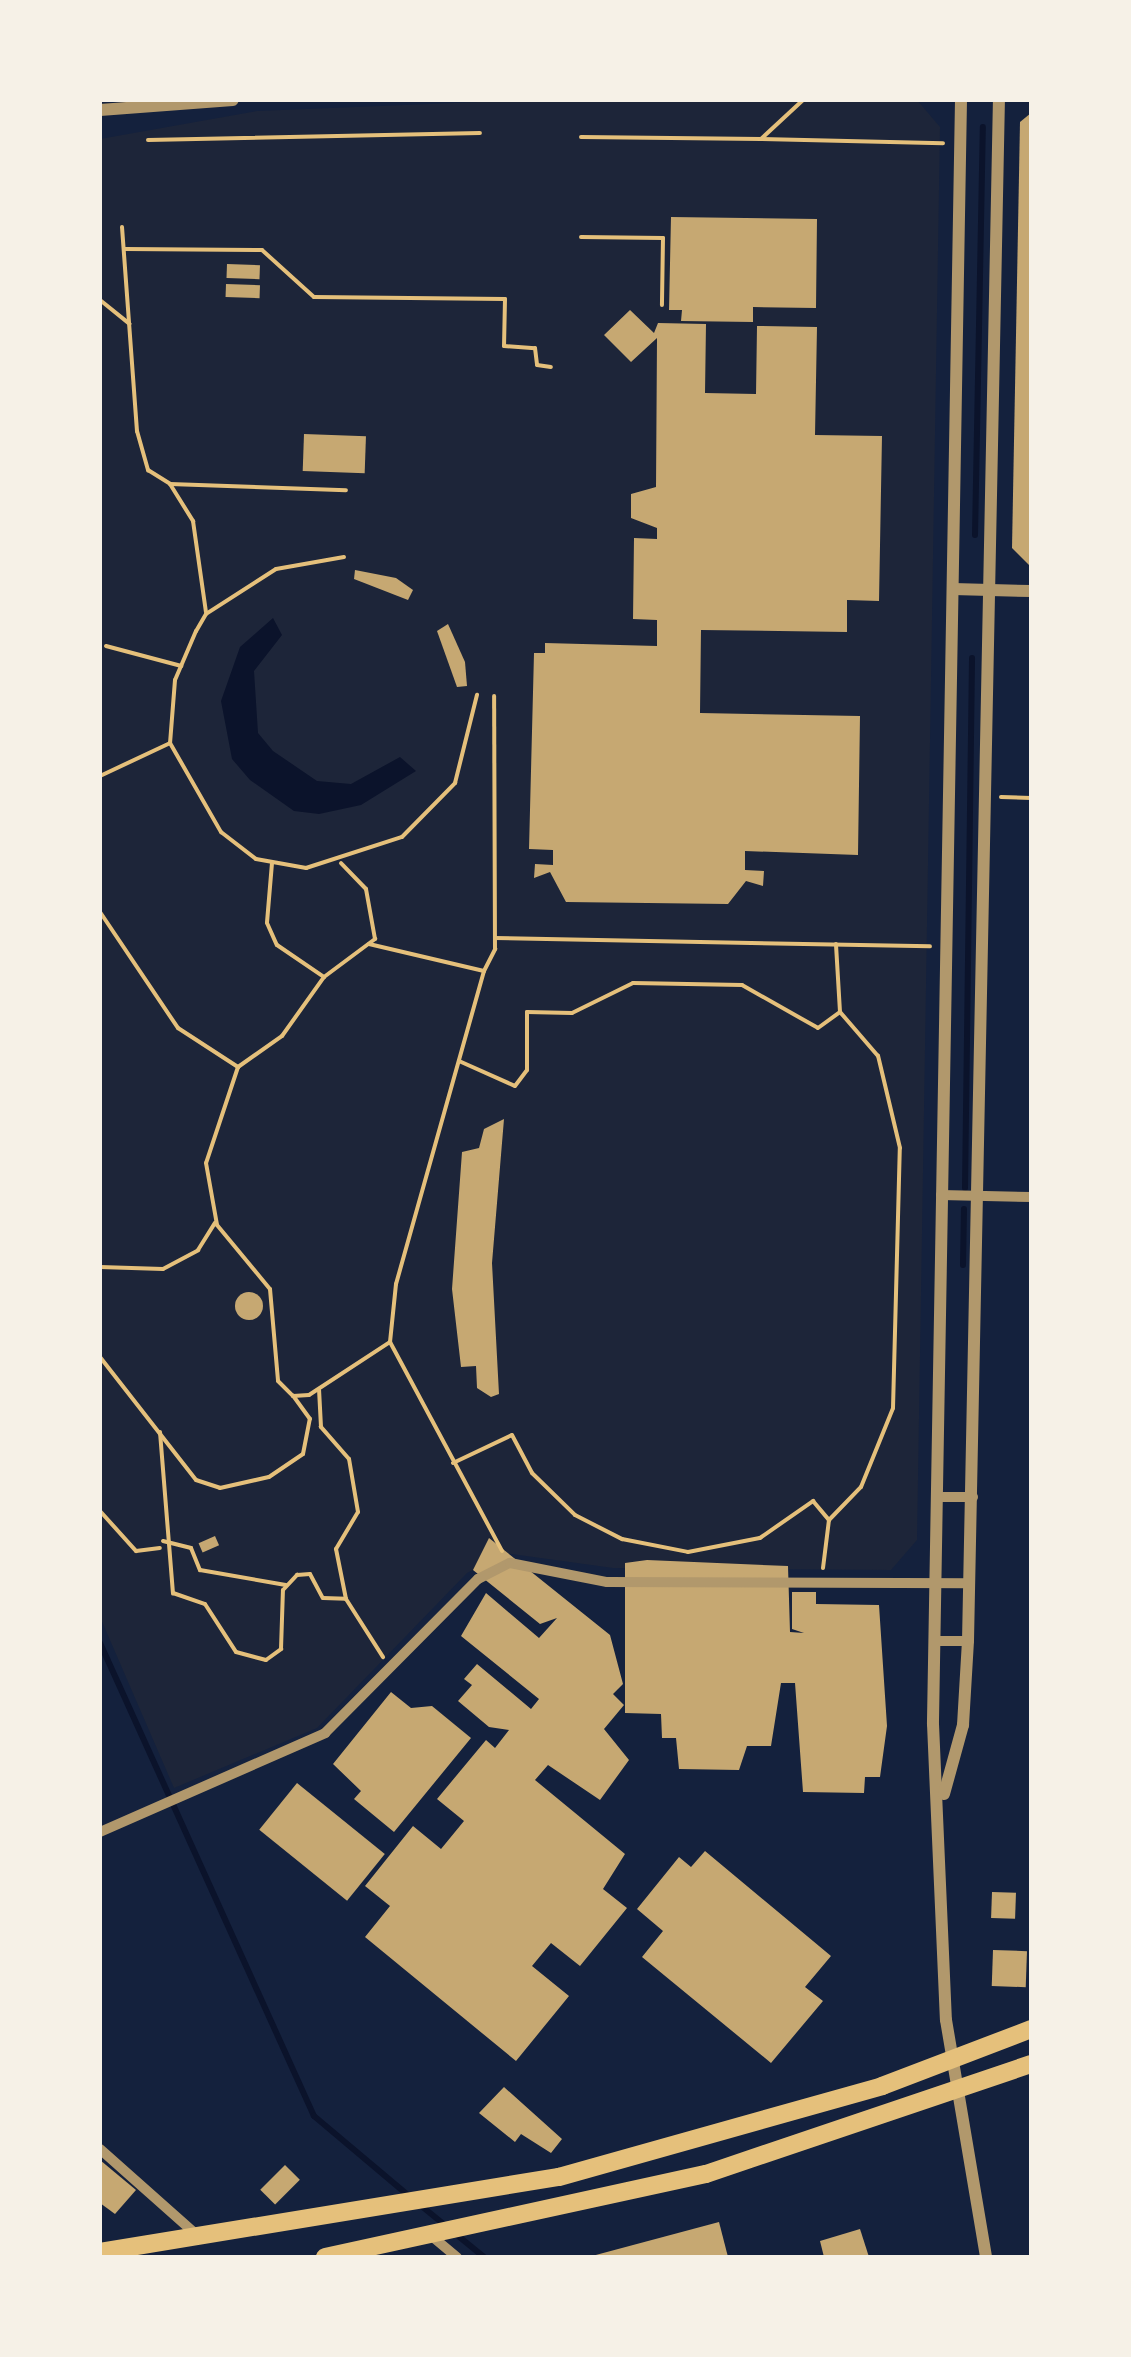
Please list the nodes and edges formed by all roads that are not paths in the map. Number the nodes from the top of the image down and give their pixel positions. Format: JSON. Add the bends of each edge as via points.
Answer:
{"nodes":[{"id":1,"x":233,"y":100,"type":"edge"},
{"id":2,"x":961,"y":100,"type":"edge"},
{"id":3,"x":998,"y":100,"type":"edge"},
{"id":4,"x":122,"y":104,"type":"edge"},
{"id":5,"x":100,"y":110,"type":"edge"},
{"id":6,"x":953,"y":590,"type":"junction"},
{"id":7,"x":987,"y":591,"type":"junction"},
{"id":8,"x":1031,"y":591,"type":"edge"},
{"id":9,"x":941,"y":1195,"type":"junction"},
{"id":10,"x":979,"y":1196,"type":"junction"},
{"id":11,"x":1031,"y":1197,"type":"edge"},
{"id":12,"x":972,"y":1496,"type":"junction"},
{"id":13,"x":937,"y":1497,"type":"junction"},
{"id":14,"x":934,"y":1582,"type":"junction"},
{"id":15,"x":969,"y":1583,"type":"junction"},
{"id":16,"x":934,"y":1641,"type":"junction"},
{"id":17,"x":968,"y":1641,"type":"junction"},
{"id":18,"x":942,"y":1801,"type":"junction"},
{"id":19,"x":100,"y":1832,"type":"edge"},
{"id":20,"x":1031,"y":2028,"type":"edge"},
{"id":21,"x":954,"y":2061,"type":"junction"},
{"id":22,"x":1031,"y":2064,"type":"edge"},
{"id":23,"x":960,"y":2094,"type":"junction"},
{"id":24,"x":100,"y":2149,"type":"edge"},
{"id":25,"x":199,"y":2237,"type":"junction"},
{"id":26,"x":434,"y":2238,"type":"junction"},
{"id":27,"x":100,"y":2252,"type":"edge"},
{"id":28,"x":324,"y":2257,"type":"edge"},
{"id":29,"x":456,"y":2257,"type":"edge"},
{"id":30,"x":986,"y":2257,"type":"edge"}],
"edges":[{"from":1,"to":4,"type":"street"},
{"from":2,"to":6,"type":"street"},
{"from":3,"to":7,"type":"street"},
{"from":4,"to":5,"type":"street"},
{"from":6,"to":7,"type":"street"},
{"from":6,"to":9,"type":"street"},
{"from":7,"to":8,"type":"street"},
{"from":7,"to":10,"type":"street"},
{"from":9,"to":10,"type":"street"},
{"from":9,"to":13,"type":"street"},
{"from":10,"to":11,"type":"street"},
{"from":10,"to":12,"type":"street"},
{"from":12,"to":13,"type":"street"},
{"from":12,"to":15,"type":"street"},
{"from":13,"to":14,"type":"street"},
{"from":14,"to":15,"type":"street"},
{"from":14,"to":16,"type":"street"},
{"from":14,"to":19,"type":"street","via":[[607,1582],[510,1563],[478,1579],[325,1733]]},
{"from":15,"to":17,"type":"street"},
{"from":16,"to":17,"type":"street"},
{"from":16,"to":18,"type":"street"},
{"from":17,"to":18,"type":"street","via":[[964,1724]]},
{"from":18,"to":21,"type":"street","via":[[940,1934]]},
{"from":20,"to":21,"type":"highway"},
{"from":21,"to":23,"type":"street"},
{"from":21,"to":25,"type":"highway","via":[[676,2147],[448,2198]]},
{"from":22,"to":23,"type":"highway"},
{"from":23,"to":26,"type":"highway","via":[[706,2174]]},
{"from":23,"to":30,"type":"street"},
{"from":24,"to":25,"type":"street"},
{"from":25,"to":27,"type":"highway"},
{"from":26,"to":28,"type":"highway"},
{"from":26,"to":29,"type":"street"}]}
